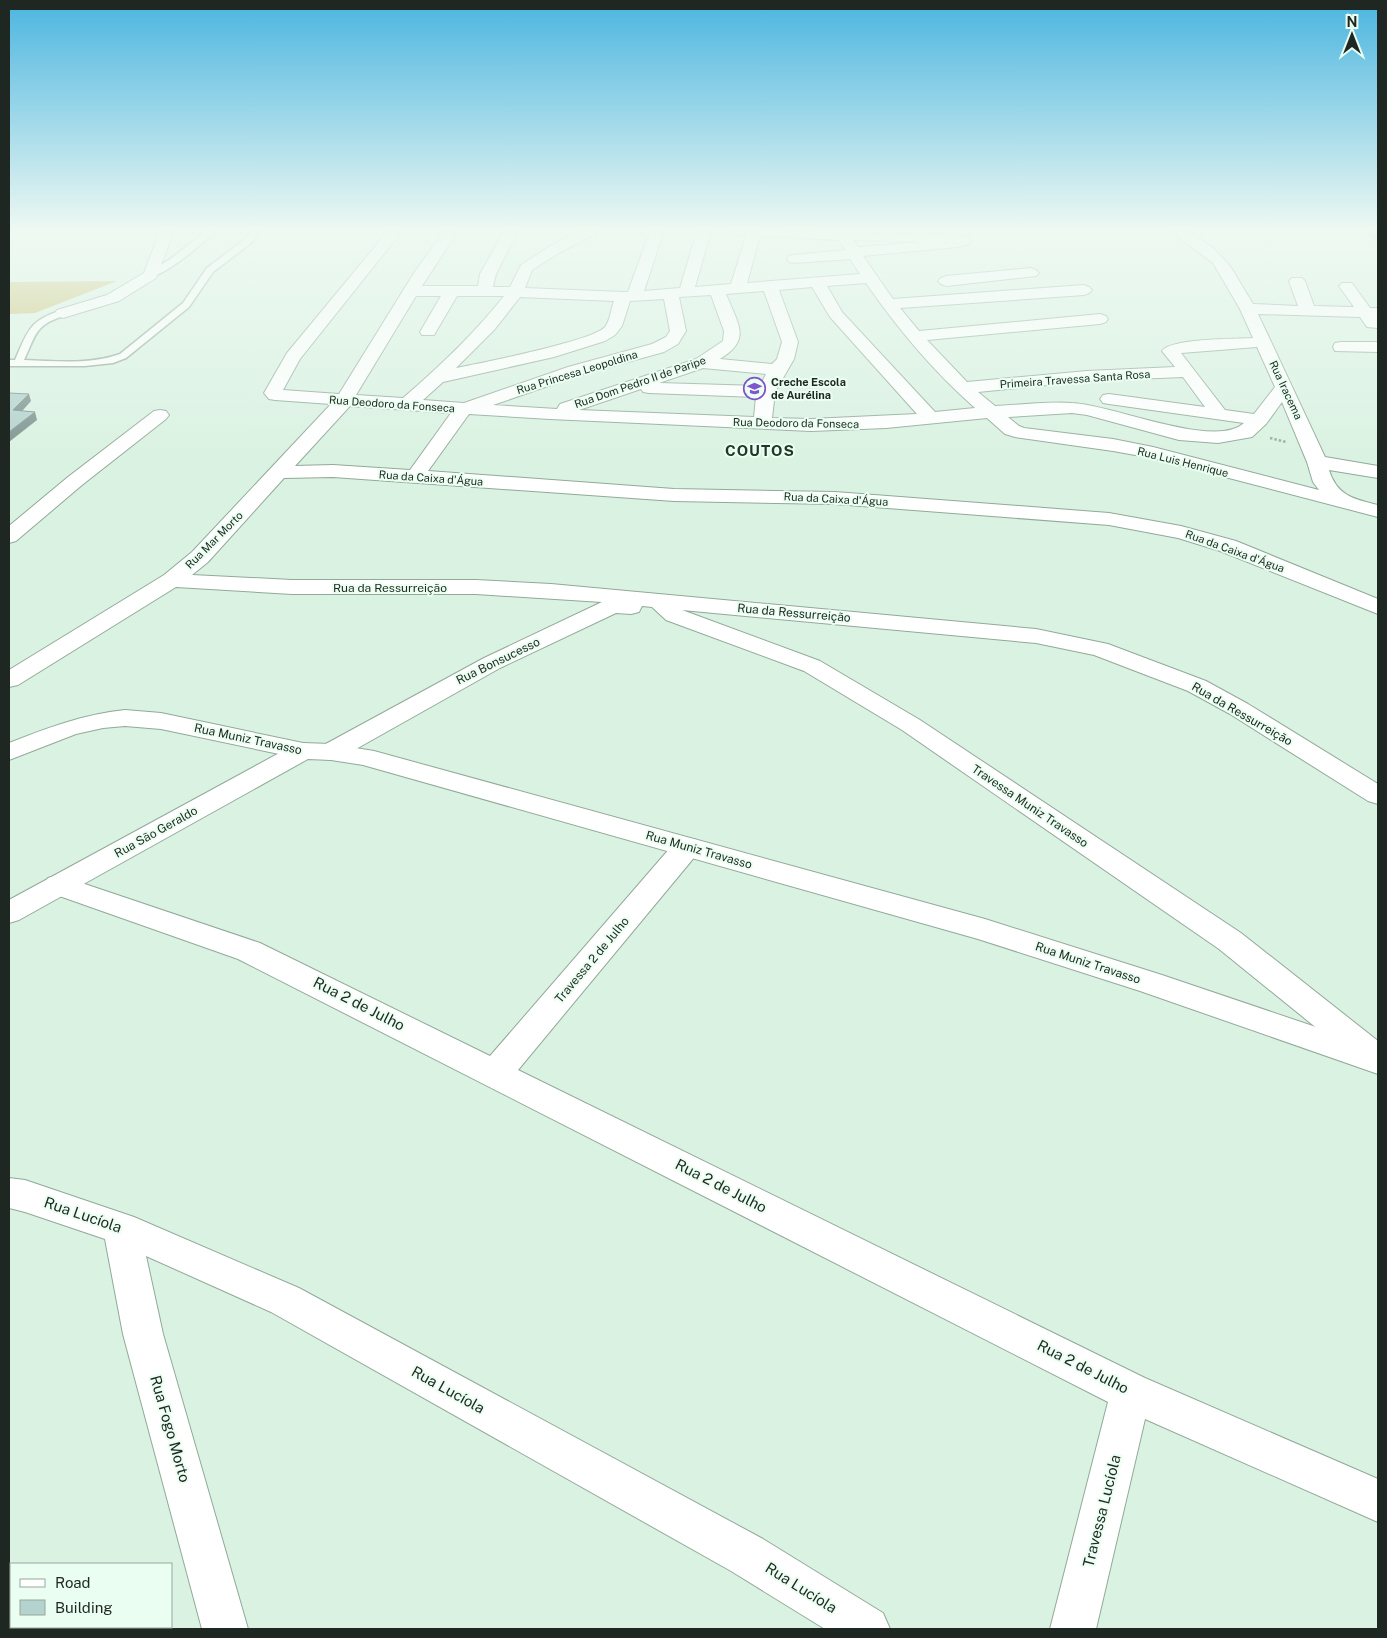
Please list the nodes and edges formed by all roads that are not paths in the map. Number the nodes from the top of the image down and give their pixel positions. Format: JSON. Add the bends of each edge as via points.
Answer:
{"nodes":[{"id":1,"x":82,"y":307,"type":"edge"},
{"id":2,"x":183,"y":307,"type":"edge"},
{"id":3,"x":334,"y":307,"type":"edge"},
{"id":4,"x":402,"y":307,"type":"edge"},
{"id":5,"x":444,"y":307,"type":"edge"},
{"id":6,"x":504,"y":307,"type":"edge"},
{"id":7,"x":623,"y":307,"type":"edge"},
{"id":8,"x":679,"y":307,"type":"edge"},
{"id":9,"x":723,"y":307,"type":"edge"},
{"id":10,"x":782,"y":307,"type":"edge"},
{"id":11,"x":832,"y":307,"type":"edge"},
{"id":12,"x":891,"y":307,"type":"edge"},
{"id":13,"x":1307,"y":307,"type":"edge"},
{"id":14,"x":1248,"y":310,"type":"joint"},
{"id":15,"x":1308,"y":311,"type":"junction"},
{"id":16,"x":63,"y":313,"type":"joint"},
{"id":17,"x":1371,"y":313,"type":"edge"},
{"id":18,"x":1100,"y":319,"type":"dead end"},
{"id":19,"x":428,"y":332,"type":"dead end"},
{"id":20,"x":1378,"y":332,"type":"edge"},
{"id":21,"x":914,"y":336,"type":"junction"},
{"id":22,"x":1264,"y":342,"type":"junction"},
{"id":23,"x":1378,"y":346,"type":"edge"},
{"id":24,"x":1341,"y":347,"type":"dead end"},
{"id":25,"x":13,"y":363,"type":"edge"},
{"id":26,"x":702,"y":363,"type":"junction"},
{"id":27,"x":776,"y":370,"type":"junction"},
{"id":28,"x":1188,"y":372,"type":"junction"},
{"id":29,"x":1087,"y":376,"type":"junction"},
{"id":30,"x":437,"y":378,"type":"junction"},
{"id":31,"x":630,"y":387,"type":"junction"},
{"id":32,"x":1284,"y":387,"type":"junction"},
{"id":33,"x":963,"y":388,"type":"junction"},
{"id":34,"x":766,"y":392,"type":"junction"},
{"id":35,"x":344,"y":401,"type":"junction"},
{"id":36,"x":407,"y":404,"type":"junction"},
{"id":37,"x":463,"y":409,"type":"junction"},
{"id":38,"x":991,"y":412,"type":"junction"},
{"id":39,"x":550,"y":414,"type":"junction"},
{"id":40,"x":1219,"y":414,"type":"junction"},
{"id":41,"x":160,"y":415,"type":"dead end"},
{"id":42,"x":931,"y":418,"type":"junction"},
{"id":43,"x":1259,"y":420,"type":"junction"},
{"id":44,"x":762,"y":424,"type":"junction"},
{"id":45,"x":1167,"y":431,"type":"junction"},
{"id":46,"x":1153,"y":453,"type":"junction"},
{"id":47,"x":1313,"y":454,"type":"junction"},
{"id":48,"x":278,"y":472,"type":"junction"},
{"id":49,"x":1378,"y":472,"type":"edge"},
{"id":50,"x":415,"y":476,"type":"junction"},
{"id":51,"x":1347,"y":504,"type":"junction"},
{"id":52,"x":1378,"y":512,"type":"edge"},
{"id":53,"x":1378,"y":520,"type":"edge"},
{"id":54,"x":9,"y":537,"type":"edge"},
{"id":55,"x":172,"y":580,"type":"junction"},
{"id":56,"x":664,"y":607,"type":"junction"},
{"id":57,"x":1378,"y":607,"type":"edge"},
{"id":58,"x":9,"y":680,"type":"edge"},
{"id":59,"x":303,"y":751,"type":"junction"},
{"id":60,"x":9,"y":752,"type":"edge"},
{"id":61,"x":331,"y":752,"type":"junction"},
{"id":62,"x":1336,"y":771,"type":"junction"},
{"id":63,"x":1378,"y":774,"type":"edge"},
{"id":64,"x":1378,"y":795,"type":"edge"},
{"id":65,"x":687,"y":847,"type":"junction"},
{"id":66,"x":58,"y":886,"type":"junction"},
{"id":67,"x":9,"y":913,"type":"edge"},
{"id":68,"x":1378,"y":1060,"type":"edge"},
{"id":69,"x":496,"y":1073,"type":"junction"},
{"id":70,"x":9,"y":1193,"type":"edge"},
{"id":71,"x":121,"y":1228,"type":"junction"},
{"id":72,"x":1132,"y":1392,"type":"junction"},
{"id":73,"x":1378,"y":1501,"type":"edge"},
{"id":74,"x":225,"y":1629,"type":"edge"},
{"id":75,"x":866,"y":1629,"type":"edge"},
{"id":76,"x":1073,"y":1629,"type":"edge"}],
"edges":[{"from":1,"to":16,"type":"street"},
{"from":2,"to":25,"type":"lane","via":[[116,359]]},
{"from":3,"to":35,"type":"street","name":"Rua Deodoro da Fonseca","via":[[293,357],[274,393],[283,397]]},
{"from":4,"to":35,"type":"street","name":"Rua Mar Morto"},
{"from":5,"to":19,"type":"street"},
{"from":6,"to":30,"type":"street","via":[[490,326]]},
{"from":7,"to":30,"type":"street","via":[[614,326],[599,337],[548,353]]},
{"from":8,"to":37,"type":"street","name":"Rua Princesa Leopoldina","via":[[678,332],[658,348],[574,371]]},
{"from":9,"to":26,"type":"street","name":"Rua Dom Pedro II de Paripe","via":[[733,337],[725,349]]},
{"from":10,"to":27,"type":"street","via":[[790,342],[785,359]]},
{"from":11,"to":42,"type":"street"},
{"from":12,"to":21,"type":"street","name":"Rua Luis Henrique"},
{"from":13,"to":15,"type":"street"},
{"from":14,"to":15,"type":"street"},
{"from":14,"to":22,"type":"street","name":"Rua Iracema"},
{"from":15,"to":17,"type":"street"},
{"from":16,"to":25,"type":"lane","via":[[35,326],[28,346]]},
{"from":17,"to":20,"type":"street"},
{"from":18,"to":21,"type":"street"},
{"from":21,"to":33,"type":"street","name":"Rua Luis Henrique"},
{"from":22,"to":28,"type":"street","via":[[1172,349],[1170,354]]},
{"from":22,"to":32,"type":"street","name":"Rua Iracema"},
{"from":23,"to":24,"type":"street"},
{"from":26,"to":27,"type":"street"},
{"from":26,"to":31,"type":"street","name":"Rua Dom Pedro II de Paripe"},
{"from":27,"to":34,"type":"street"},
{"from":28,"to":29,"type":"street","name":"Primeira Travessa Santa Rosa"},
{"from":28,"to":40,"type":"street"},
{"from":29,"to":33,"type":"street","name":"Primeira Travessa Santa Rosa"},
{"from":29,"to":40,"type":"street","via":[[1108,399]]},
{"from":30,"to":36,"type":"street"},
{"from":31,"to":34,"type":"street"},
{"from":31,"to":39,"type":"street","name":"Rua Dom Pedro II de Paripe"},
{"from":32,"to":43,"type":"street"},
{"from":32,"to":47,"type":"street","name":"Rua Iracema"},
{"from":33,"to":38,"type":"street","name":"Rua Luis Henrique"},
{"from":34,"to":44,"type":"street"},
{"from":35,"to":36,"type":"street","name":"Rua Deodoro da Fonseca"},
{"from":35,"to":48,"type":"street","name":"Rua Mar Morto"},
{"from":36,"to":37,"type":"street","name":"Rua Deodoro da Fonseca"},
{"from":37,"to":39,"type":"street","name":"Rua Deodoro da Fonseca"},
{"from":37,"to":50,"type":"street"},
{"from":38,"to":42,"type":"street","name":"Rua Deodoro da Fonseca"},
{"from":38,"to":45,"type":"street","name":"Rua Deodoro da Fonseca","via":[[1072,408]]},
{"from":38,"to":46,"type":"street","name":"Rua Luis Henrique","via":[[1016,432]]},
{"from":39,"to":44,"type":"street","name":"Rua Deodoro da Fonseca"},
{"from":40,"to":43,"type":"street"},
{"from":41,"to":54,"type":"street"},
{"from":42,"to":44,"type":"street","name":"Rua Deodoro da Fonseca","via":[[850,424]]},
{"from":43,"to":45,"type":"street","name":"Rua Deodoro da Fonseca","via":[[1245,433],[1218,437]]},
{"from":45,"to":46,"type":"street"},
{"from":46,"to":51,"type":"street","name":"Rua Luis Henrique"},
{"from":47,"to":49,"type":"street"},
{"from":47,"to":51,"type":"street","name":"Rua Iracema","via":[[1324,482]]},
{"from":48,"to":50,"type":"street","name":"Rua da Caixa d'Água"},
{"from":48,"to":55,"type":"street","name":"Rua Mar Morto","via":[[200,557]]},
{"from":50,"to":57,"type":"street","name":"Rua da Caixa d'Água","via":[[674,495],[835,498],[1109,519],[1181,532],[1228,546]]},
{"from":51,"to":52,"type":"street","name":"Rua Luis Henrique"},
{"from":51,"to":53,"type":"street","name":"Rua Iracema"},
{"from":55,"to":56,"type":"street","name":"Rua da Ressurreição","via":[[334,588],[551,591]]},
{"from":55,"to":58,"type":"street","name":"Rua Mar Morto"},
{"from":56,"to":61,"type":"street","name":"Rua Bonsucesso","via":[[613,606],[492,663]]},
{"from":56,"to":62,"type":"street","name":"Rua da Ressurreição","via":[[1036,636],[1100,649],[1197,686]]},
{"from":56,"to":68,"type":"street","name":"Travessa Muniz Travasso","via":[[812,666],[911,725],[1230,941]]},
{"from":59,"to":60,"type":"street","name":"Rua Muniz Travasso","via":[[161,721],[125,718],[67,729]]},
{"from":59,"to":61,"type":"street","name":"Rua Muniz Travasso"},
{"from":59,"to":66,"type":"street","name":"Rua São Geraldo"},
{"from":61,"to":65,"type":"street","name":"Rua Muniz Travasso","via":[[365,757]]},
{"from":62,"to":63,"type":"street"},
{"from":62,"to":64,"type":"street","name":"Rua da Ressurreição"},
{"from":65,"to":68,"type":"street","name":"Rua Muniz Travasso","via":[[985,930]]},
{"from":65,"to":69,"type":"street","name":"Travessa 2 de Julho"},
{"from":66,"to":67,"type":"street","name":"Rua São Geraldo"},
{"from":66,"to":69,"type":"street","name":"Rua 2 de Julho","via":[[249,951]]},
{"from":69,"to":72,"type":"street","name":"Rua 2 de Julho"},
{"from":70,"to":71,"type":"street","name":"Rua Lucíola"},
{"from":71,"to":74,"type":"street","name":"Rua Fogo Morto","via":[[143,1334]]},
{"from":71,"to":75,"type":"street","name":"Rua Lucíola","via":[[285,1300],[747,1554]]},
{"from":72,"to":73,"type":"street","name":"Rua 2 de Julho"},
{"from":72,"to":76,"type":"street","name":"Travessa Lucíola"}]}
